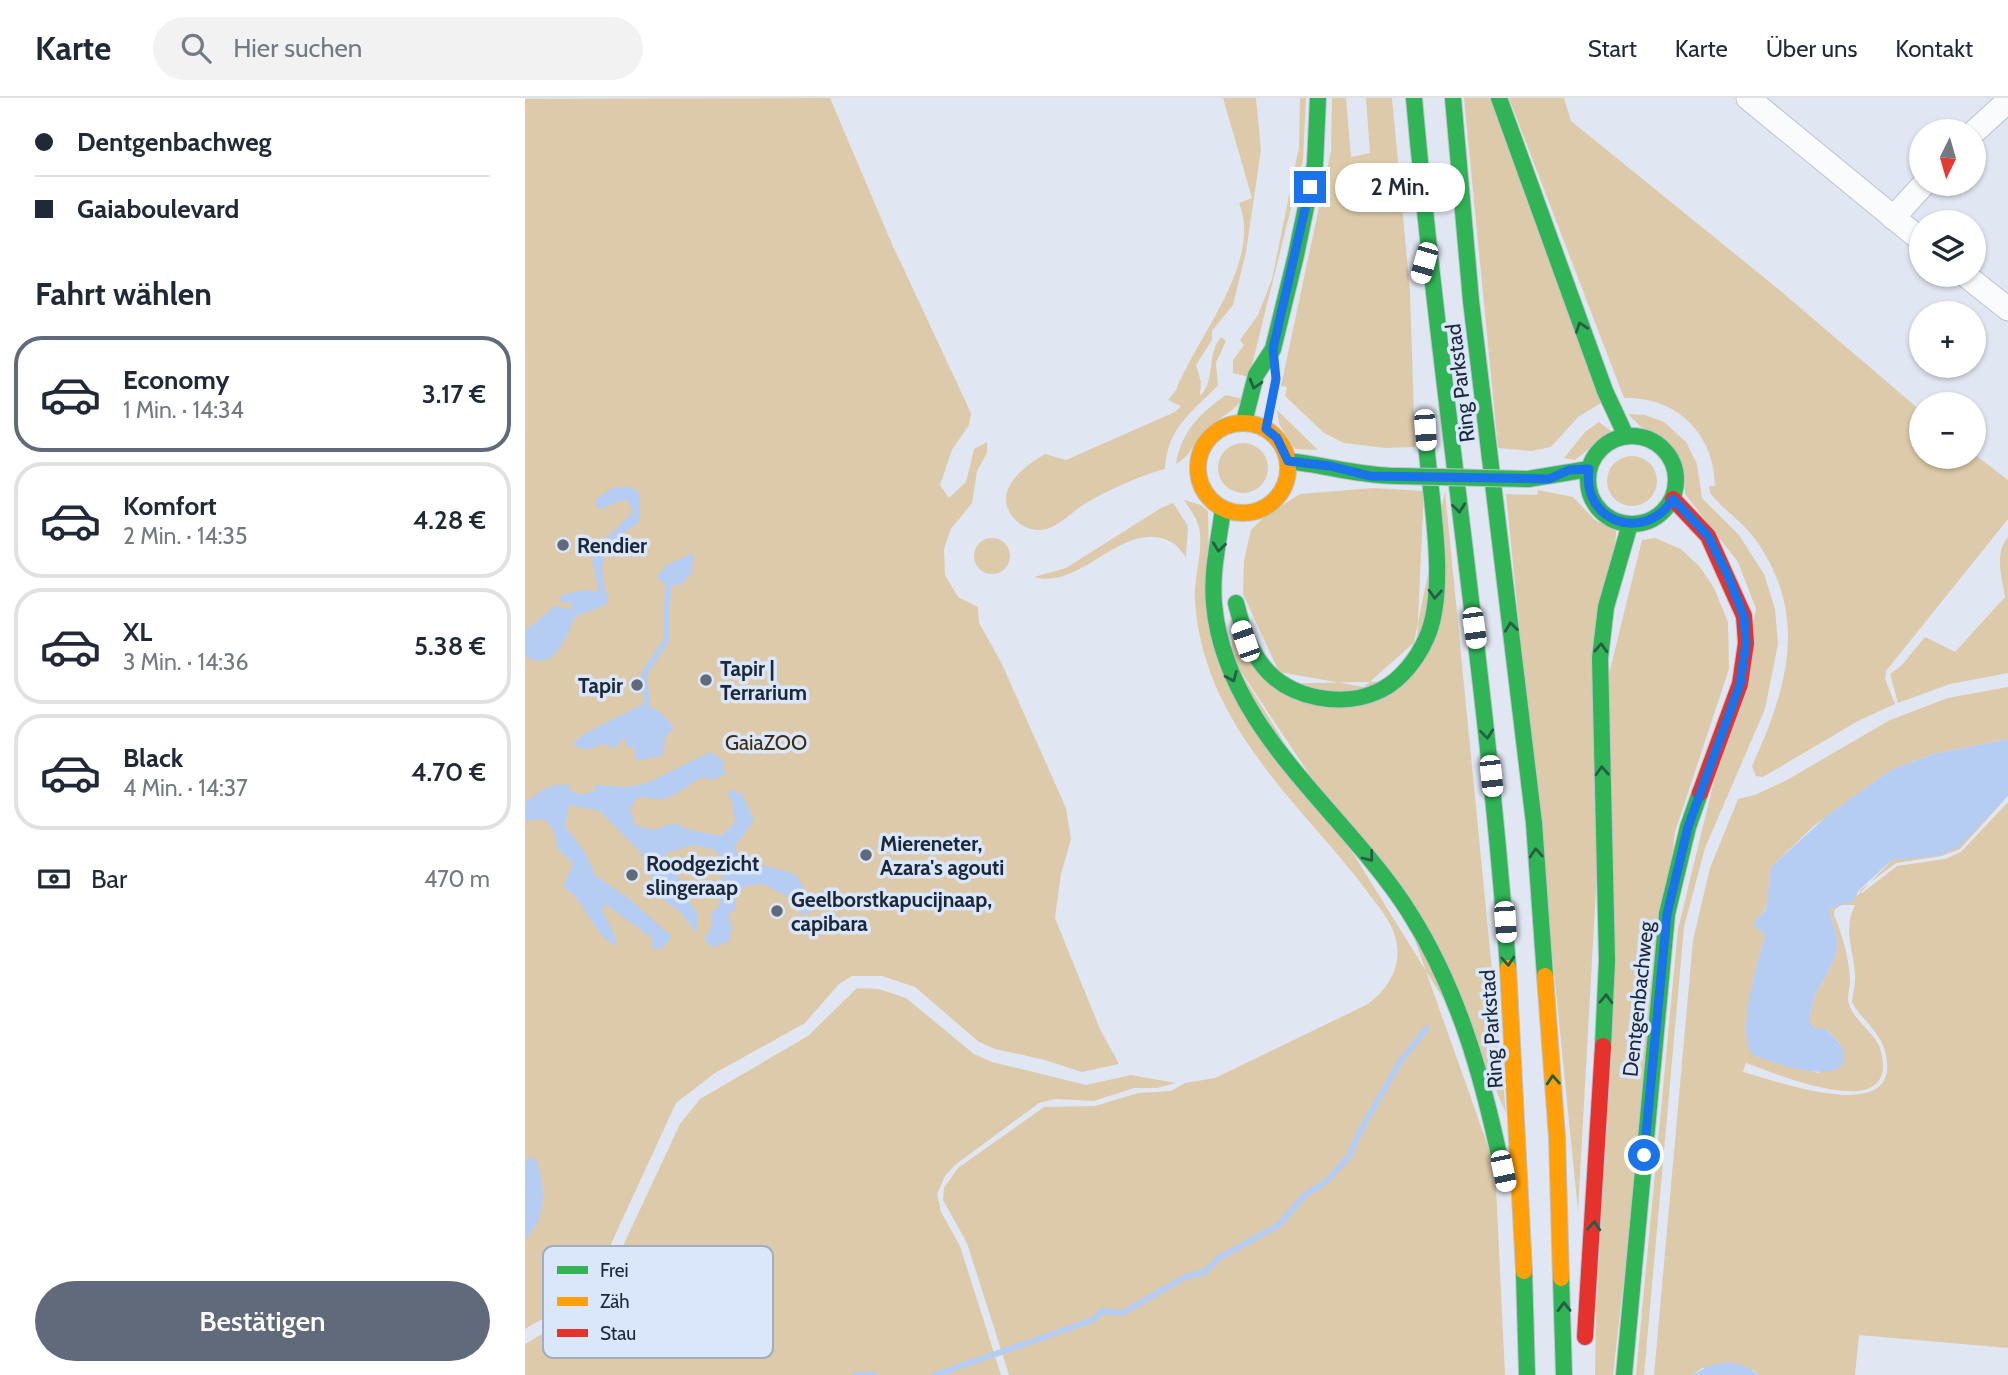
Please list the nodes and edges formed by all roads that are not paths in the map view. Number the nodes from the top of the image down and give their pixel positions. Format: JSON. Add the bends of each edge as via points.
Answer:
{"nodes":[{"id":1,"x":1318,"y":98,"type":"edge"},
{"id":2,"x":1414,"y":98,"type":"edge"},
{"id":3,"x":1453,"y":98,"type":"edge"},
{"id":4,"x":1499,"y":98,"type":"edge"},
{"id":5,"x":1748,"y":98,"type":"edge"},
{"id":6,"x":2008,"y":101,"type":"edge"},
{"id":7,"x":1986,"y":121,"type":"edge"},
{"id":8,"x":1913,"y":196,"type":"edge"},
{"id":9,"x":1893,"y":218,"type":"junction"},
{"id":10,"x":1909,"y":231,"type":"edge"},
{"id":11,"x":1429,"y":246,"type":"junction"},
{"id":12,"x":1980,"y":287,"type":"edge"},
{"id":13,"x":1417,"y":292,"type":"dead end"},
{"id":14,"x":2008,"y":309,"type":"edge"},
{"id":15,"x":1273,"y":349,"type":"junction"},
{"id":16,"x":1276,"y":379,"type":"dead end"},
{"id":17,"x":1270,"y":408,"type":"dead end"},
{"id":18,"x":1244,"y":422,"type":"junction"},
{"id":19,"x":1425,"y":428,"type":"dead end"},
{"id":20,"x":1266,"y":429,"type":"junction"},
{"id":21,"x":1626,"y":436,"type":"junction"},
{"id":22,"x":1288,"y":461,"type":"junction"},
{"id":23,"x":1589,"y":469,"type":"junction"},
{"id":24,"x":1370,"y":476,"type":"junction"},
{"id":25,"x":1549,"y":479,"type":"junction"},
{"id":26,"x":1285,"y":486,"type":"junction"},
{"id":27,"x":1590,"y":493,"type":"junction"},
{"id":28,"x":1673,"y":499,"type":"junction"},
{"id":29,"x":1223,"y":509,"type":"junction"},
{"id":30,"x":1248,"y":513,"type":"junction"},
{"id":31,"x":1630,"y":524,"type":"junction"},
{"id":32,"x":1242,"y":533,"type":"dead end"},
{"id":33,"x":1700,"y":552,"type":"dead end"},
{"id":34,"x":1718,"y":561,"type":"junction"},
{"id":35,"x":1236,"y":590,"type":"dead end"},
{"id":36,"x":1525,"y":1279,"type":"junction"},
{"id":37,"x":1580,"y":1364,"type":"edge"},
{"id":38,"x":1527,"y":1375,"type":"edge"},
{"id":39,"x":1564,"y":1375,"type":"edge"},
{"id":40,"x":1624,"y":1375,"type":"edge"}],
"edges":[{"from":1,"to":15,"type":"main road","via":[[1315,164]]},
{"from":2,"to":11,"type":"main road","name":"Ring Parkstad"},
{"from":39,"to":3,"type":"main road","name":"Ring Parkstad","one_way":true,"via":[[1557,1137],[1535,837],[1471,301]]},
{"from":21,"to":4,"type":"main road","one_way":true,"via":[[1605,391]]},
{"from":5,"to":9,"type":"street"},
{"from":6,"to":7,"type":"street"},
{"from":8,"to":9,"type":"street"},
{"from":9,"to":10,"type":"street"},
{"from":11,"to":13,"type":"main road"},
{"from":11,"to":36,"type":"main road","name":"Ring Parkstad","one_way":true,"via":[[1501,873]]},
{"from":12,"to":14,"type":"street"},
{"from":15,"to":16,"type":"main road"},
{"from":15,"to":18,"type":"main road","one_way":true,"via":[[1256,375]]},
{"from":17,"to":20,"type":"main road"},
{"from":18,"to":20,"type":"main road"},
{"from":18,"to":29,"type":"main road","via":[[1220,428],[1199,456],[1203,490]]},
{"from":19,"to":35,"type":"main road","one_way":true,"via":[[1435,599],[1427,638],[1401,675],[1380,690],[1352,699],[1311,697],[1284,687],[1260,666],[1245,641]]},
{"from":20,"to":22,"type":"main road","via":[[1277,438]]},
{"from":21,"to":23,"type":"main road","via":[[1603,447]]},
{"from":21,"to":28,"type":"main road","via":[[1653,441],[1672,460],[1676,472]]},
{"from":22,"to":24,"type":"main road"},
{"from":22,"to":26,"type":"main road"},
{"from":23,"to":25,"type":"main road","via":[[1569,470]]},
{"from":23,"to":27,"type":"main road"},
{"from":24,"to":25,"type":"main road","bridge":true},
{"from":24,"to":26,"type":"main road"},
{"from":25,"to":27,"type":"main road"},
{"from":26,"to":30,"type":"main road","via":[[1266,507]]},
{"from":27,"to":31,"type":"main road","via":[[1609,518]]},
{"from":28,"to":31,"type":"main road","via":[[1660,522]]},
{"from":28,"to":34,"type":"main road","name":"Dentgenbachweg","via":[[1708,536]]},
{"from":29,"to":30,"type":"main road"},
{"from":29,"to":36,"type":"main road","one_way":true,"via":[[1214,603],[1228,668],[1260,728],[1382,873],[1434,957],[1479,1066]]},
{"from":30,"to":32,"type":"main road"},
{"from":37,"to":31,"type":"main road","one_way":true,"via":[[1588,1319],[1607,960],[1600,658],[1606,607]]},
{"from":33,"to":34,"type":"main road"},
{"from":34,"to":40,"type":"main road","name":"Dentgenbachweg","via":[[1738,596],[1746,631],[1745,657],[1740,684],[1688,827],[1667,914]]},
{"from":36,"to":38,"type":"main road","name":"Ring Parkstad"}]}
